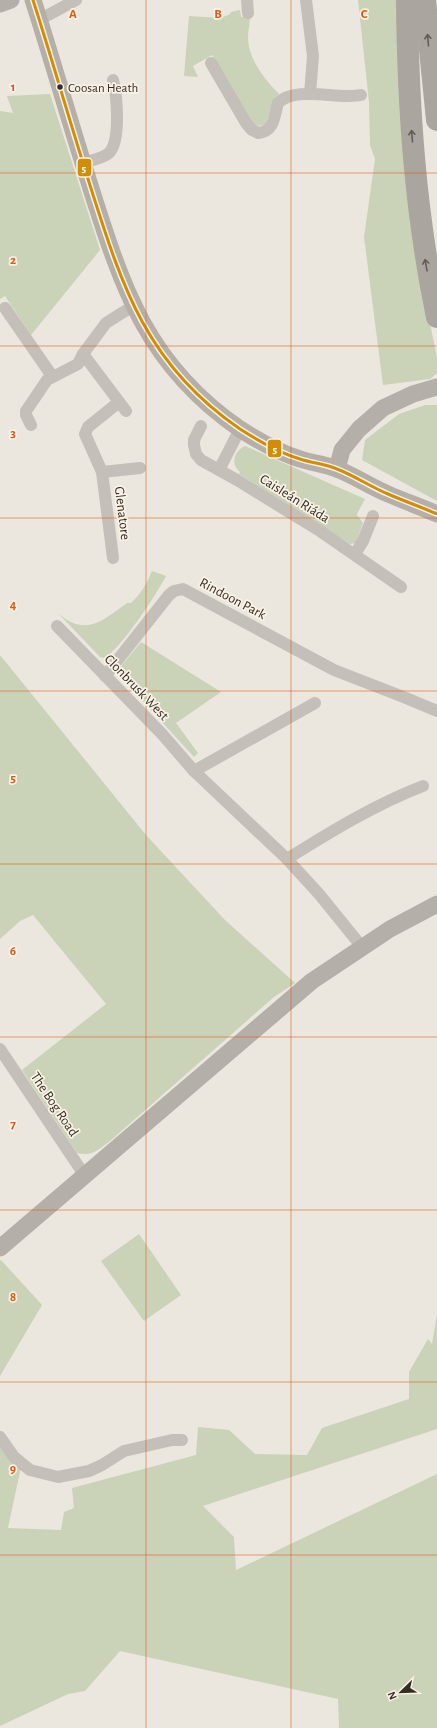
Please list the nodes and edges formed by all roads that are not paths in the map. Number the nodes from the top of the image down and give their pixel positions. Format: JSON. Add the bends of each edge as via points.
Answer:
{"nodes":[{"id":1,"x":11,"y":0,"type":"edge"},
{"id":2,"x":33,"y":0,"type":"edge"},
{"id":3,"x":76,"y":0,"type":"edge"},
{"id":4,"x":247,"y":0,"type":"edge"},
{"id":5,"x":306,"y":0,"type":"edge"},
{"id":6,"x":408,"y":0,"type":"edge"},
{"id":7,"x":425,"y":0,"type":"edge"},
{"id":8,"x":0,"y":4,"type":"edge"},
{"id":9,"x":248,"y":13,"type":"dead end"},
{"id":10,"x":39,"y":20,"type":"junction"},
{"id":11,"x":211,"y":63,"type":"dead end"},
{"id":12,"x":113,"y":80,"type":"dead end"},
{"id":13,"x":310,"y":94,"type":"junction"},
{"id":14,"x":361,"y":95,"type":"dead end"},
{"id":15,"x":437,"y":120,"type":"edge"},
{"id":16,"x":83,"y":163,"type":"junction"},
{"id":17,"x":133,"y":306,"type":"junction"},
{"id":18,"x":5,"y":308,"type":"dead end"},
{"id":19,"x":437,"y":317,"type":"edge"},
{"id":20,"x":83,"y":354,"type":"junction"},
{"id":21,"x":52,"y":376,"type":"junction"},
{"id":22,"x":437,"y":387,"type":"edge"},
{"id":23,"x":31,"y":426,"type":"dead end"},
{"id":24,"x":201,"y":426,"type":"dead end"},
{"id":25,"x":240,"y":429,"type":"junction"},
{"id":26,"x":140,"y":468,"type":"dead end"},
{"id":27,"x":337,"y":469,"type":"junction"},
{"id":28,"x":219,"y":470,"type":"junction"},
{"id":29,"x":102,"y":472,"type":"junction"},
{"id":30,"x":437,"y":514,"type":"edge"},
{"id":31,"x":372,"y":516,"type":"dead end"},
{"id":32,"x":355,"y":554,"type":"junction"},
{"id":33,"x":113,"y":558,"type":"dead end"},
{"id":34,"x":401,"y":587,"type":"dead end"},
{"id":35,"x":57,"y":626,"type":"dead end"},
{"id":36,"x":105,"y":676,"type":"junction"},
{"id":37,"x":315,"y":703,"type":"dead end"},
{"id":38,"x":436,"y":708,"type":"edge"},
{"id":39,"x":194,"y":771,"type":"junction"},
{"id":40,"x":423,"y":786,"type":"dead end"},
{"id":41,"x":287,"y":859,"type":"junction"},
{"id":42,"x":437,"y":904,"type":"edge"},
{"id":43,"x":362,"y":948,"type":"junction"},
{"id":44,"x":0,"y":1049,"type":"edge"},
{"id":45,"x":85,"y":1176,"type":"junction"},
{"id":46,"x":0,"y":1248,"type":"edge"},
{"id":47,"x":0,"y":1437,"type":"edge"},
{"id":48,"x":182,"y":1440,"type":"dead end"}],
"edges":[{"from":1,"to":8,"type":"street"},
{"from":2,"to":10,"type":"street"},
{"from":3,"to":10,"type":"street"},
{"from":4,"to":9,"type":"street"},
{"from":5,"to":13,"type":"street","via":[[313,56]]},
{"from":19,"to":6,"type":"highway","one_way":true,"via":[[426,264],[417,194],[411,118]]},
{"from":15,"to":7,"type":"highway","one_way":true},
{"from":10,"to":16,"type":"street"},
{"from":11,"to":13,"type":"street","via":[[246,124],[258,133],[272,126],[281,100],[295,94]]},
{"from":12,"to":16,"type":"street","via":[[117,111],[112,149]]},
{"from":13,"to":14,"type":"street","via":[[344,97]]},
{"from":16,"to":17,"type":"street","via":[[122,284]]},
{"from":17,"to":20,"type":"street","via":[[108,320]]},
{"from":17,"to":25,"type":"street","via":[[169,364],[196,392]]},
{"from":18,"to":21,"type":"street"},
{"from":20,"to":21,"type":"street","via":[[76,365]]},
{"from":20,"to":29,"type":"street","name":"Glenatore","via":[[122,406],[88,427],[85,434]]},
{"from":21,"to":23,"type":"street","via":[[44,382],[26,411]]},
{"from":22,"to":27,"type":"street","via":[[413,394],[383,408],[359,429],[342,450]]},
{"from":24,"to":28,"type":"street","name":"Caisleán Riáda","via":[[194,440],[196,454],[201,460]]},
{"from":25,"to":27,"type":"street","via":[[299,459]]},
{"from":25,"to":28,"type":"street"},
{"from":26,"to":29,"type":"street","name":"Glenatore"},
{"from":27,"to":30,"type":"street","via":[[387,494]]},
{"from":28,"to":32,"type":"street","name":"Caisleán Riáda"},
{"from":29,"to":33,"type":"street","name":"Glenatore"},
{"from":31,"to":32,"type":"street"},
{"from":32,"to":34,"type":"street","name":"Caisleán Riáda"},
{"from":35,"to":36,"type":"street","name":"Clonbrusk West"},
{"from":36,"to":38,"type":"street","name":"Rindoon Park","via":[[169,595],[183,589],[334,670]]},
{"from":36,"to":39,"type":"street","name":"Clonbrusk West"},
{"from":37,"to":39,"type":"street"},
{"from":39,"to":41,"type":"street","name":"Clonbrusk West"},
{"from":40,"to":41,"type":"street","via":[[367,812]]},
{"from":41,"to":43,"type":"street","name":"Clonbrusk West"},
{"from":42,"to":43,"type":"street","via":[[390,929]]},
{"from":43,"to":45,"type":"street","via":[[312,981]]},
{"from":44,"to":45,"type":"street","name":"The Bog Road"},
{"from":45,"to":46,"type":"street"},
{"from":47,"to":48,"type":"street","via":[[14,1457],[30,1470],[58,1477],[89,1471],[124,1451]]}]}
